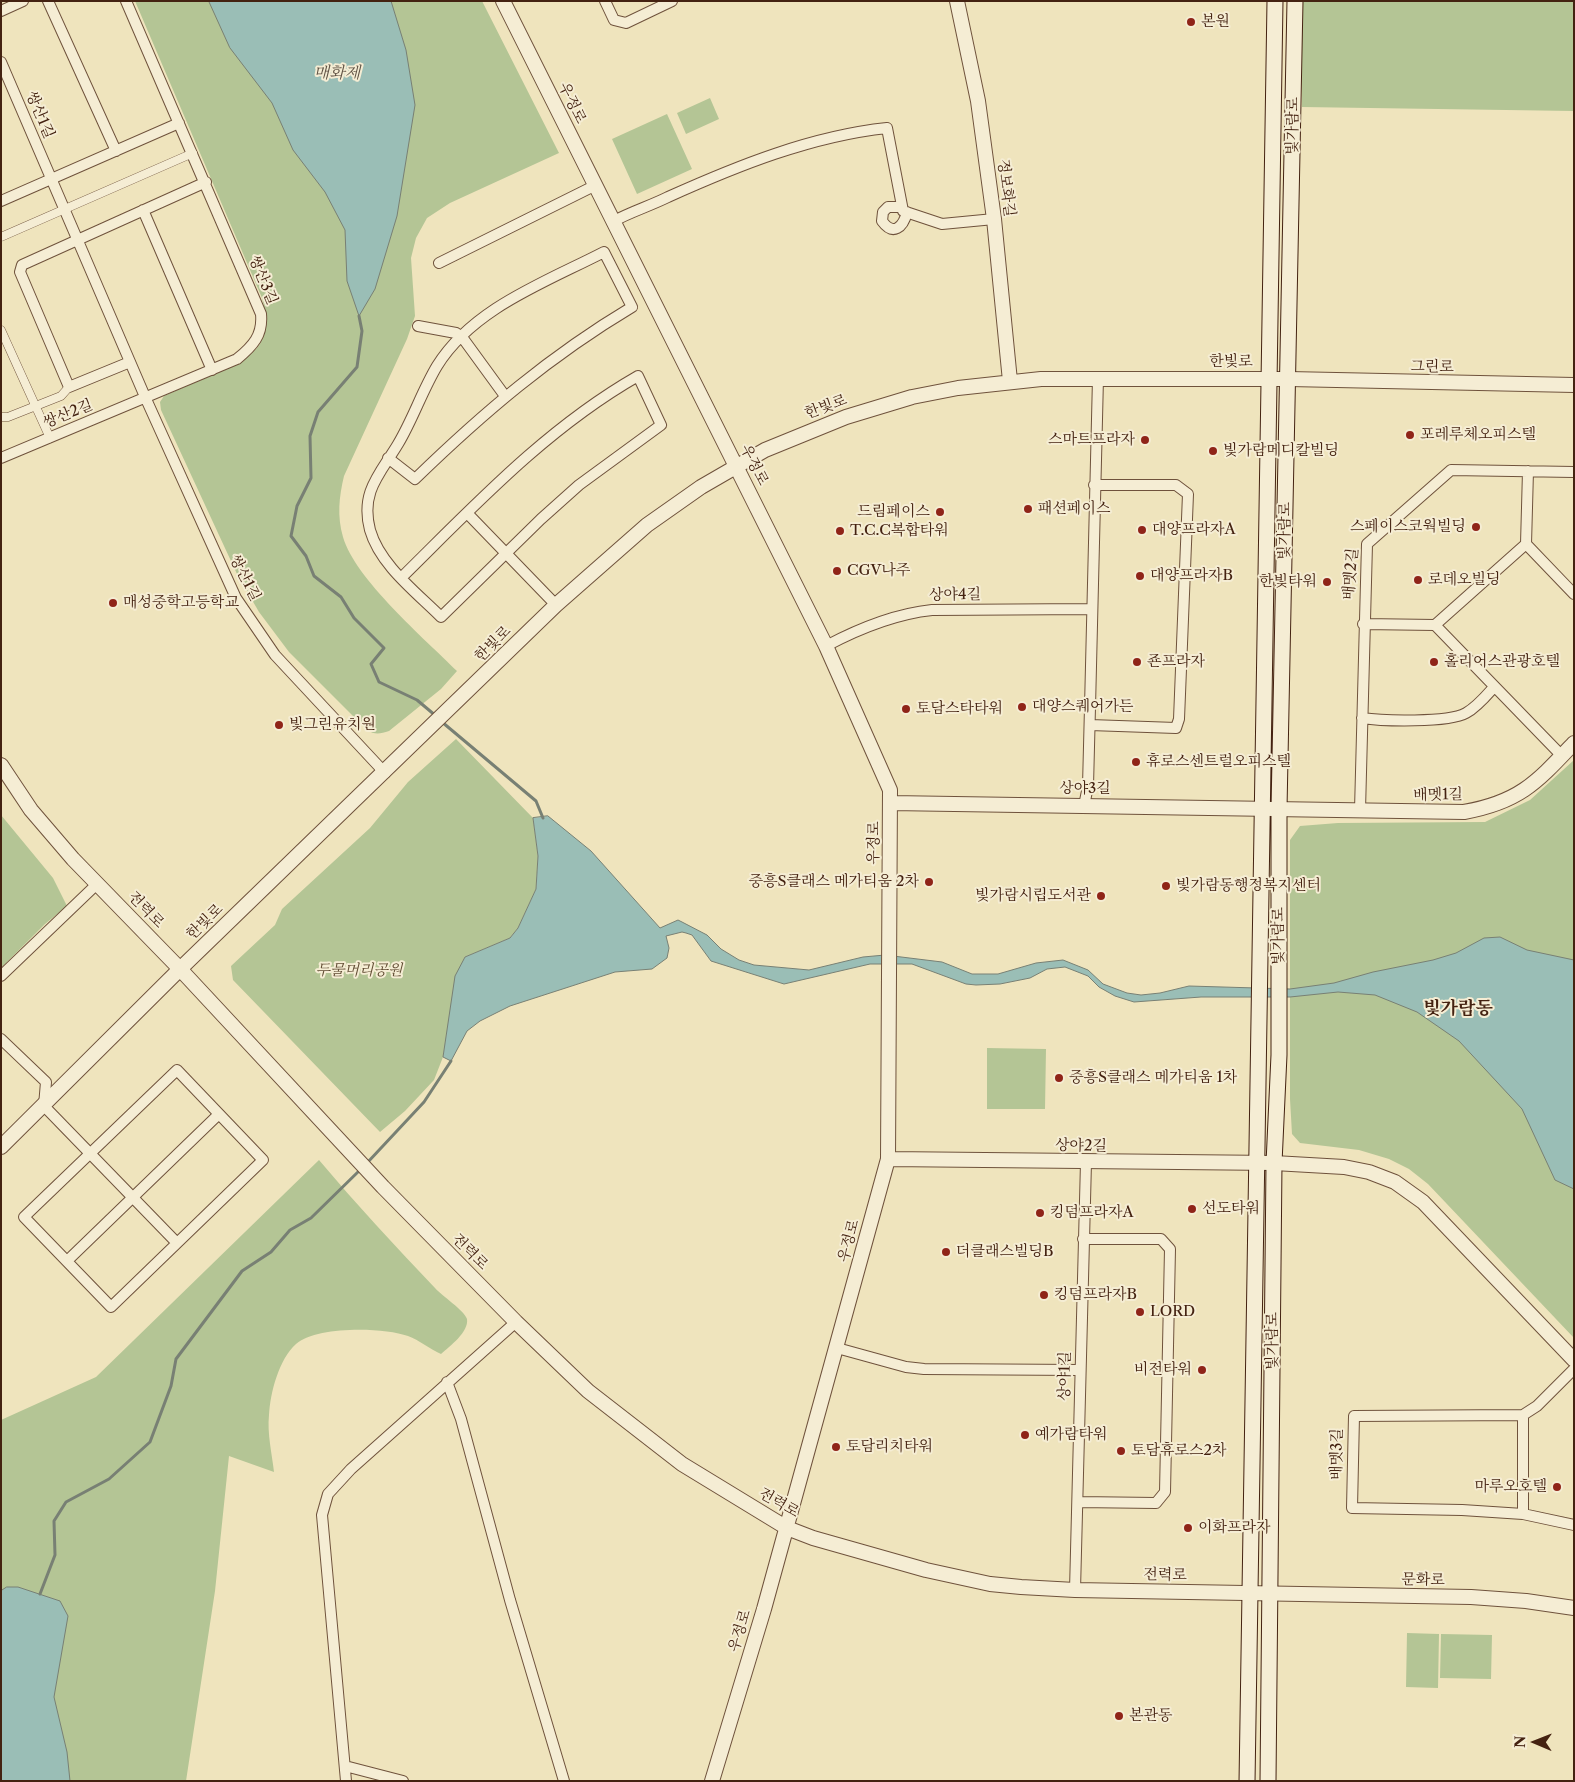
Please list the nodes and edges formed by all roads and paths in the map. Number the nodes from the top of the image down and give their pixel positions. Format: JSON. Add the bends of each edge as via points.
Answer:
{"nodes":[{"id":1,"x":24,"y":1,"type":"edge"},
{"id":2,"x":48,"y":1,"type":"edge"},
{"id":3,"x":126,"y":1,"type":"edge"},
{"id":4,"x":503,"y":1,"type":"edge"},
{"id":5,"x":605,"y":1,"type":"edge"},
{"id":6,"x":672,"y":1,"type":"edge"},
{"id":7,"x":957,"y":1,"type":"edge"},
{"id":8,"x":1275,"y":1,"type":"edge"},
{"id":9,"x":1295,"y":1,"type":"edge"},
{"id":10,"x":1,"y":11,"type":"edge"},
{"id":11,"x":1,"y":62,"type":"edge"},
{"id":12,"x":179,"y":123,"type":"junction"},
{"id":13,"x":116,"y":151,"type":"junction"},
{"id":14,"x":193,"y":153,"type":"junction"},
{"id":15,"x":52,"y":180,"type":"junction"},
{"id":16,"x":206,"y":182,"type":"junction"},
{"id":17,"x":594,"y":186,"type":"junction"},
{"id":18,"x":1,"y":201,"type":"edge"},
{"id":19,"x":64,"y":210,"type":"junction"},
{"id":20,"x":143,"y":210,"type":"junction"},
{"id":21,"x":994,"y":219,"type":"junction"},
{"id":22,"x":612,"y":222,"type":"junction"},
{"id":23,"x":1,"y":237,"type":"edge"},
{"id":24,"x":78,"y":240,"type":"junction"},
{"id":25,"x":439,"y":263,"type":"dead end"},
{"id":26,"x":418,"y":326,"type":"dead end"},
{"id":27,"x":1,"y":330,"type":"edge"},
{"id":28,"x":462,"y":337,"type":"junction"},
{"id":29,"x":130,"y":362,"type":"junction"},
{"id":30,"x":212,"y":370,"type":"junction"},
{"id":31,"x":1098,"y":378,"type":"junction"},
{"id":32,"x":1268,"y":379,"type":"junction"},
{"id":33,"x":1289,"y":379,"type":"junction"},
{"id":34,"x":1010,"y":381,"type":"junction"},
{"id":35,"x":1574,"y":385,"type":"edge"},
{"id":36,"x":69,"y":387,"type":"junction"},
{"id":37,"x":505,"y":396,"type":"junction"},
{"id":38,"x":146,"y":399,"type":"junction"},
{"id":39,"x":35,"y":406,"type":"junction"},
{"id":40,"x":1,"y":417,"type":"edge"},
{"id":41,"x":50,"y":438,"type":"junction"},
{"id":42,"x":1,"y":458,"type":"edge"},
{"id":43,"x":388,"y":458,"type":"junction"},
{"id":44,"x":738,"y":467,"type":"junction"},
{"id":45,"x":1528,"y":471,"type":"junction"},
{"id":46,"x":1574,"y":472,"type":"edge"},
{"id":47,"x":1094,"y":485,"type":"junction"},
{"id":48,"x":467,"y":513,"type":"junction"},
{"id":49,"x":1526,"y":544,"type":"junction"},
{"id":50,"x":506,"y":553,"type":"junction"},
{"id":51,"x":402,"y":577,"type":"junction"},
{"id":52,"x":1574,"y":594,"type":"edge"},
{"id":53,"x":556,"y":605,"type":"junction"},
{"id":54,"x":1092,"y":610,"type":"junction"},
{"id":55,"x":1363,"y":624,"type":"junction"},
{"id":56,"x":1435,"y":625,"type":"junction"},
{"id":57,"x":826,"y":646,"type":"junction"},
{"id":58,"x":1494,"y":687,"type":"junction"},
{"id":59,"x":1362,"y":718,"type":"junction"},
{"id":60,"x":1090,"y":725,"type":"junction"},
{"id":61,"x":1574,"y":743,"type":"edge"},
{"id":62,"x":1562,"y":756,"type":"junction"},
{"id":63,"x":1,"y":765,"type":"edge"},
{"id":64,"x":385,"y":773,"type":"junction"},
{"id":65,"x":891,"y":803,"type":"junction"},
{"id":66,"x":1084,"y":806,"type":"junction"},
{"id":67,"x":1262,"y":809,"type":"junction"},
{"id":68,"x":1279,"y":809,"type":"junction"},
{"id":69,"x":1360,"y":810,"type":"junction"},
{"id":70,"x":98,"y":884,"type":"junction"},
{"id":71,"x":180,"y":969,"type":"junction"},
{"id":72,"x":1,"y":976,"type":"edge"},
{"id":73,"x":1,"y":1039,"type":"edge"},
{"id":74,"x":44,"y":1106,"type":"junction"},
{"id":75,"x":219,"y":1114,"type":"junction"},
{"id":76,"x":1,"y":1147,"type":"edge"},
{"id":77,"x":90,"y":1154,"type":"junction"},
{"id":78,"x":888,"y":1159,"type":"junction"},
{"id":79,"x":1086,"y":1162,"type":"junction"},
{"id":80,"x":1256,"y":1163,"type":"junction"},
{"id":81,"x":1274,"y":1163,"type":"junction"},
{"id":82,"x":132,"y":1198,"type":"junction"},
{"id":83,"x":1082,"y":1239,"type":"junction"},
{"id":84,"x":177,"y":1243,"type":"junction"},
{"id":85,"x":67,"y":1261,"type":"junction"},
{"id":86,"x":516,"y":1322,"type":"junction"},
{"id":87,"x":837,"y":1348,"type":"junction"},
{"id":88,"x":1574,"y":1360,"type":"edge"},
{"id":89,"x":1574,"y":1369,"type":"edge"},
{"id":90,"x":1080,"y":1370,"type":"junction"},
{"id":91,"x":447,"y":1382,"type":"junction"},
{"id":92,"x":1523,"y":1415,"type":"junction"},
{"id":93,"x":1078,"y":1502,"type":"junction"},
{"id":94,"x":1523,"y":1514,"type":"junction"},
{"id":95,"x":1574,"y":1524,"type":"edge"},
{"id":96,"x":787,"y":1528,"type":"junction"},
{"id":97,"x":1075,"y":1590,"type":"junction"},
{"id":98,"x":1250,"y":1592,"type":"junction"},
{"id":99,"x":1271,"y":1593,"type":"junction"},
{"id":100,"x":1574,"y":1608,"type":"edge"},
{"id":101,"x":345,"y":1766,"type":"junction"},
{"id":102,"x":562,"y":1779,"type":"edge"},
{"id":103,"x":346,"y":1781,"type":"edge"},
{"id":104,"x":403,"y":1781,"type":"edge"},
{"id":105,"x":712,"y":1781,"type":"edge"},
{"id":106,"x":1247,"y":1781,"type":"edge"},
{"id":107,"x":1268,"y":1781,"type":"edge"}],
"edges":[{"from":1,"to":10,"type":"street"},
{"from":2,"to":13,"type":"street"},
{"from":3,"to":12,"type":"street","name":"쌍산3길"},
{"from":4,"to":17,"type":"street","name":"우정로"},
{"from":5,"to":6,"type":"street","via":[[614,20],[626,23]]},
{"from":7,"to":21,"type":"street","name":"정보화길","via":[[978,101]]},
{"from":8,"to":32,"type":"main road","name":"빛가람로"},
{"from":9,"to":33,"type":"main road","name":"빛가람로"},
{"from":11,"to":15,"type":"street","name":"쌍산1길"},
{"from":12,"to":13,"type":"street"},
{"from":12,"to":14,"type":"street","name":"쌍산3길"},
{"from":13,"to":15,"type":"street"},
{"from":14,"to":16,"type":"street","name":"쌍산3길"},
{"from":14,"to":19,"type":"street"},
{"from":15,"to":18,"type":"street"},
{"from":15,"to":19,"type":"street","name":"쌍산1길"},
{"from":16,"to":20,"type":"street"},
{"from":16,"to":30,"type":"street","name":"쌍산3길","via":[[261,314],[262,324],[252,348]]},
{"from":17,"to":22,"type":"street","name":"우정로"},
{"from":17,"to":25,"type":"street"},
{"from":19,"to":23,"type":"street"},
{"from":19,"to":24,"type":"street","name":"쌍산1길"},
{"from":20,"to":24,"type":"street"},
{"from":20,"to":30,"type":"street"},
{"from":21,"to":22,"type":"street","via":[[942,224],[904,210],[887,128],[814,142],[762,159]]},
{"from":21,"to":34,"type":"street","name":"정보화길"},
{"from":22,"to":44,"type":"street","name":"우정로"},
{"from":24,"to":29,"type":"street","name":"쌍산1길"},
{"from":24,"to":36,"type":"street","via":[[22,265],[20,272]]},
{"from":26,"to":28,"type":"street"},
{"from":27,"to":39,"type":"street"},
{"from":28,"to":37,"type":"street"},
{"from":28,"to":37,"type":"street","via":[[502,306],[604,252],[632,307],[566,349]]},
{"from":28,"to":43,"type":"street","via":[[437,366]]},
{"from":29,"to":36,"type":"street"},
{"from":29,"to":38,"type":"street","name":"쌍산1길"},
{"from":30,"to":38,"type":"street","name":"쌍산3길"},
{"from":31,"to":32,"type":"street","name":"한빛로"},
{"from":31,"to":34,"type":"street","name":"한빛로"},
{"from":31,"to":47,"type":"street"},
{"from":32,"to":33,"type":"street","name":"한빛로"},
{"from":32,"to":67,"type":"main road","name":"빛가람로"},
{"from":33,"to":35,"type":"street","name":"그린로"},
{"from":33,"to":68,"type":"main road","name":"빛가람로"},
{"from":34,"to":44,"type":"street","name":"한빛로","via":[[912,398],[846,417],[794,437]]},
{"from":36,"to":39,"type":"street","via":[[61,396]]},
{"from":37,"to":43,"type":"street","via":[[415,479]]},
{"from":38,"to":41,"type":"street","name":"쌍산2길"},
{"from":38,"to":64,"type":"street","name":"쌍산1길","via":[[248,618],[293,675]]},
{"from":39,"to":40,"type":"street"},
{"from":39,"to":41,"type":"street"},
{"from":41,"to":42,"type":"street","name":"쌍산2길"},
{"from":43,"to":51,"type":"street","via":[[370,491],[368,515],[378,551]]},
{"from":44,"to":53,"type":"street","name":"한빛로","via":[[701,487],[647,525]]},
{"from":44,"to":57,"type":"street","name":"우정로"},
{"from":45,"to":46,"type":"street","name":"배멧2길"},
{"from":45,"to":49,"type":"street"},
{"from":45,"to":55,"type":"street","name":"배멧2길","via":[[1451,470],[1367,544]]},
{"from":47,"to":54,"type":"street"},
{"from":47,"to":60,"type":"street","via":[[1176,485],[1188,494],[1179,719],[1176,728]]},
{"from":48,"to":50,"type":"street"},
{"from":48,"to":50,"type":"street","via":[[556,432],[638,376],[661,425],[580,485]]},
{"from":48,"to":51,"type":"street"},
{"from":49,"to":52,"type":"street"},
{"from":49,"to":56,"type":"street"},
{"from":50,"to":51,"type":"street","via":[[441,617]]},
{"from":50,"to":53,"type":"street"},
{"from":53,"to":64,"type":"street","name":"한빛로"},
{"from":54,"to":57,"type":"street","name":"상야4길","via":[[909,612]]},
{"from":54,"to":60,"type":"street"},
{"from":55,"to":56,"type":"street"},
{"from":55,"to":59,"type":"street","name":"배멧2길"},
{"from":56,"to":58,"type":"street"},
{"from":57,"to":65,"type":"street","name":"우정로","via":[[881,767],[890,790]]},
{"from":58,"to":59,"type":"street","via":[[1470,710],[1456,717],[1379,721]]},
{"from":58,"to":62,"type":"street"},
{"from":59,"to":69,"type":"street","name":"배멧2길"},
{"from":60,"to":66,"type":"street","via":[[1088,786]]},
{"from":61,"to":62,"type":"street","name":"배멧1길"},
{"from":62,"to":69,"type":"street","name":"배멧1길","via":[[1531,787],[1478,809],[1464,812]]},
{"from":63,"to":70,"type":"street","name":"전력로","via":[[31,810]]},
{"from":64,"to":71,"type":"street","name":"한빛로"},
{"from":65,"to":66,"type":"street","name":"상야3길"},
{"from":65,"to":78,"type":"street","name":"우정로"},
{"from":66,"to":67,"type":"street","name":"상야3길"},
{"from":67,"to":68,"type":"street","name":"상야3길"},
{"from":67,"to":80,"type":"main road","name":"빛가람로"},
{"from":68,"to":69,"type":"street","name":"배멧1길"},
{"from":68,"to":81,"type":"main road","name":"빛가람로","via":[[1279,1025]]},
{"from":70,"to":71,"type":"street","name":"전력로"},
{"from":70,"to":72,"type":"street"},
{"from":71,"to":74,"type":"street","name":"한빛로"},
{"from":71,"to":86,"type":"street","name":"전력로","via":[[383,1187]]},
{"from":73,"to":74,"type":"street","via":[[46,1082]]},
{"from":74,"to":76,"type":"street","name":"한빛로"},
{"from":74,"to":77,"type":"street"},
{"from":75,"to":77,"type":"street","via":[[177,1070]]},
{"from":75,"to":82,"type":"street"},
{"from":75,"to":84,"type":"street","via":[[263,1160]]},
{"from":77,"to":82,"type":"street"},
{"from":77,"to":85,"type":"street","via":[[24,1217]]},
{"from":78,"to":79,"type":"street","name":"상야2길"},
{"from":78,"to":87,"type":"street","name":"우정로"},
{"from":79,"to":80,"type":"street","name":"상야2길"},
{"from":79,"to":83,"type":"street","name":"상야1길"},
{"from":80,"to":81,"type":"street","name":"상야2길"},
{"from":80,"to":98,"type":"main road","name":"빛가람로"},
{"from":81,"to":88,"type":"street","via":[[1356,1169],[1408,1190]]},
{"from":81,"to":99,"type":"main road","name":"빛가람로"},
{"from":82,"to":84,"type":"street"},
{"from":82,"to":85,"type":"street"},
{"from":83,"to":90,"type":"street","name":"상야1길"},
{"from":83,"to":93,"type":"street","via":[[1161,1239],[1170,1249],[1170,1259],[1165,1492],[1156,1503]]},
{"from":84,"to":85,"type":"street","via":[[111,1307]]},
{"from":86,"to":91,"type":"street"},
{"from":86,"to":96,"type":"street","name":"전력로","via":[[588,1391],[682,1464]]},
{"from":87,"to":90,"type":"street","via":[[924,1369]]},
{"from":87,"to":96,"type":"street","name":"우정로"},
{"from":89,"to":92,"type":"street","via":[[1537,1406]]},
{"from":90,"to":93,"type":"street","name":"상야1길"},
{"from":91,"to":101,"type":"street","via":[[351,1469],[328,1494],[322,1515]]},
{"from":91,"to":102,"type":"street","via":[[461,1419]]},
{"from":92,"to":94,"type":"street"},
{"from":92,"to":94,"type":"street","name":"배멧3길","via":[[1354,1416],[1352,1508]]},
{"from":93,"to":97,"type":"street","name":"상야1길"},
{"from":94,"to":95,"type":"street","name":"배멧3길"},
{"from":96,"to":97,"type":"street","name":"전력로","via":[[958,1578],[990,1584]]},
{"from":96,"to":105,"type":"street","name":"우정로"},
{"from":97,"to":98,"type":"street","name":"전력로"},
{"from":98,"to":99,"type":"street","name":"전력로"},
{"from":98,"to":106,"type":"main road","name":"빛가람로"},
{"from":99,"to":100,"type":"street","name":"문화로","via":[[1471,1597]]},
{"from":99,"to":107,"type":"main road","name":"빛가람로"},
{"from":101,"to":103,"type":"street"},
{"from":101,"to":104,"type":"street"}]}
